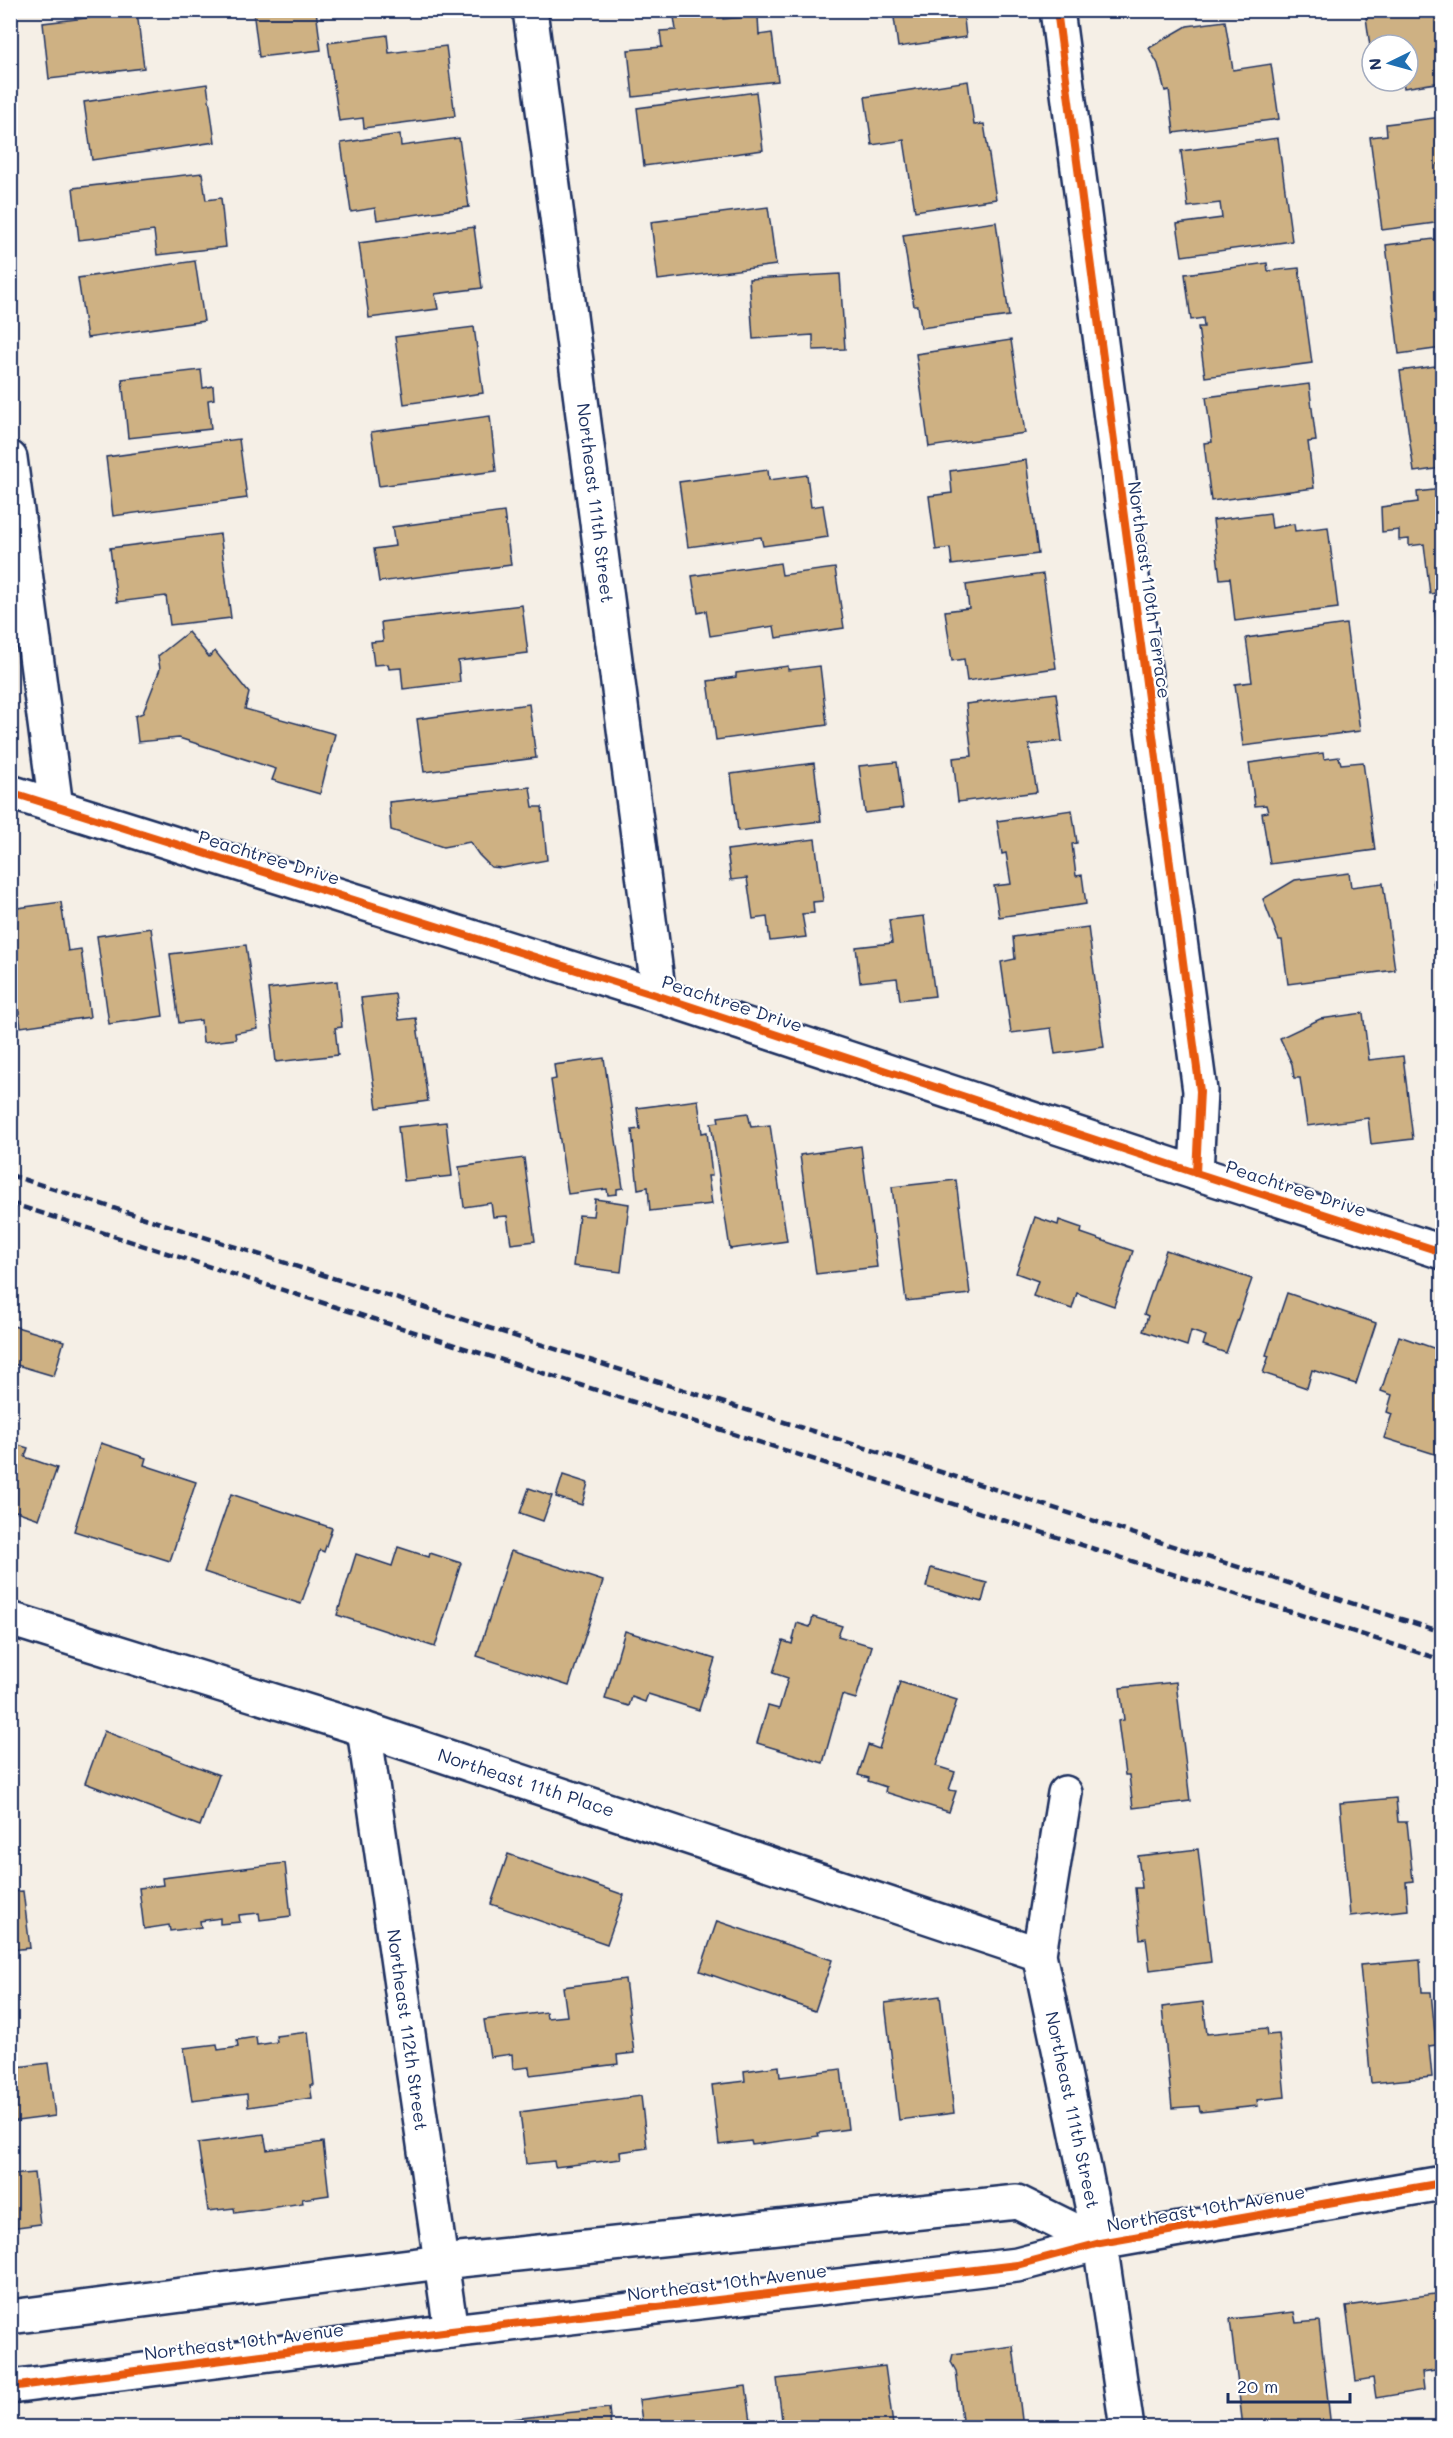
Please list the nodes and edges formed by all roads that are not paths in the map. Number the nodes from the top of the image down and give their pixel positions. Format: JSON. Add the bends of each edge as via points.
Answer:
{"nodes":[{"id":1,"x":530,"y":10,"type":"edge"},
{"id":2,"x":1057,"y":10,"type":"edge"},
{"id":3,"x":10,"y":458,"type":"edge"},
{"id":4,"x":10,"y":792,"type":"edge"},
{"id":5,"x":56,"y":807,"type":"junction"},
{"id":6,"x":659,"y":996,"type":"junction"},
{"id":7,"x":1196,"y":1173,"type":"junction"},
{"id":8,"x":1443,"y":1252,"type":"edge"},
{"id":9,"x":10,"y":1618,"type":"edge"},
{"id":10,"x":364,"y":1729,"type":"junction"},
{"id":11,"x":1065,"y":1793,"type":"dead end"},
{"id":12,"x":1039,"y":1954,"type":"junction"},
{"id":13,"x":1443,"y":2183,"type":"edge"},
{"id":14,"x":1100,"y":2243,"type":"junction"},
{"id":15,"x":441,"y":2262,"type":"junction"},
{"id":16,"x":10,"y":2317,"type":"edge"},
{"id":17,"x":451,"y":2331,"type":"junction"},
{"id":18,"x":10,"y":2387,"type":"edge"},
{"id":19,"x":1127,"y":2427,"type":"edge"}],
"edges":[{"from":1,"to":6,"type":"street","name":"Northeast 111th Street"},
{"from":2,"to":7,"type":"street","name":"Northeast 110th Terrace","via":[[1200,1091]]},
{"from":3,"to":5,"type":"street"},
{"from":4,"to":5,"type":"street","name":"Peachtree Drive"},
{"from":5,"to":6,"type":"street","name":"Peachtree Drive"},
{"from":6,"to":7,"type":"street","name":"Peachtree Drive"},
{"from":7,"to":8,"type":"street","name":"Peachtree Drive"},
{"from":9,"to":10,"type":"street","name":"Northeast 11th Place"},
{"from":10,"to":12,"type":"street","name":"Northeast 11th Place"},
{"from":10,"to":15,"type":"street","name":"Northeast 112th Street"},
{"from":11,"to":12,"type":"street","name":"Northeast 111th Street"},
{"from":12,"to":14,"type":"street","name":"Northeast 111th Street"},
{"from":13,"to":14,"type":"street","name":"Northeast 10th Avenue"},
{"from":14,"to":15,"type":"street","name":"Northeast 10th Avenue","via":[[1017,2202]]},
{"from":14,"to":17,"type":"street","name":"Northeast 10th Avenue","via":[[1017,2265]]},
{"from":14,"to":19,"type":"street","name":"Northeast 111th Street"},
{"from":15,"to":16,"type":"street","name":"Northeast 10th Avenue"},
{"from":15,"to":17,"type":"street","name":"Northeast 112th Street"},
{"from":17,"to":18,"type":"street","name":"Northeast 10th Avenue"}]}
